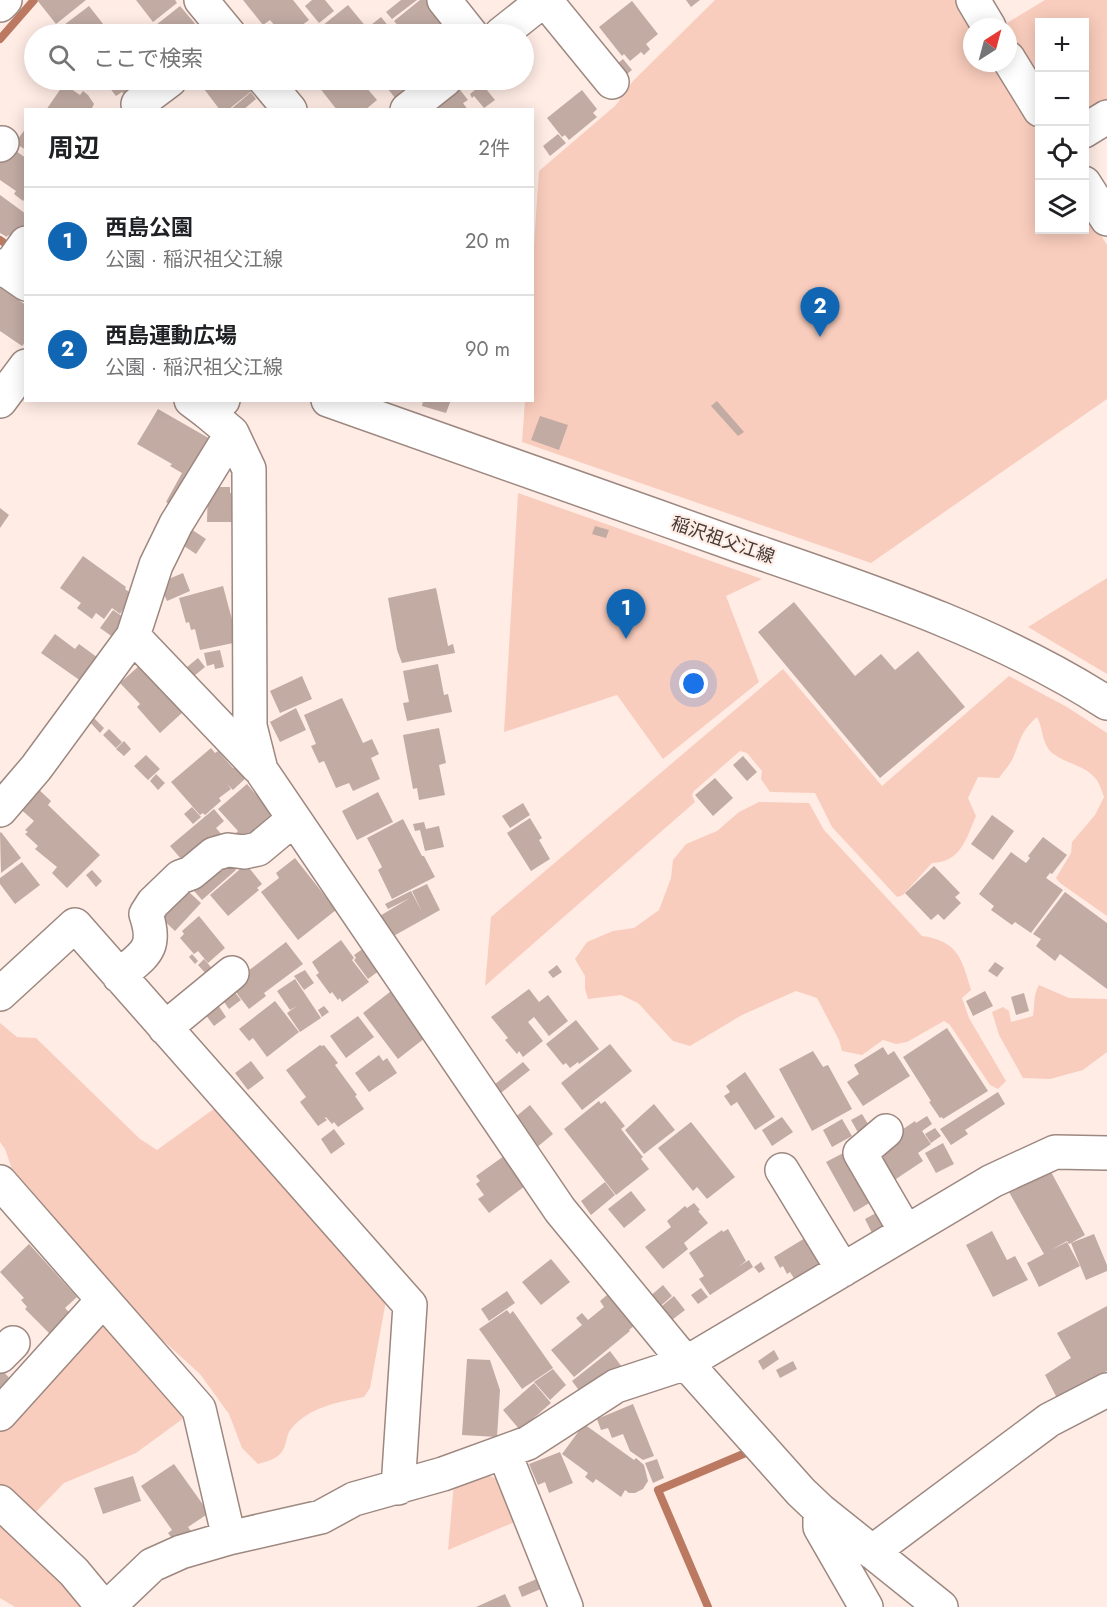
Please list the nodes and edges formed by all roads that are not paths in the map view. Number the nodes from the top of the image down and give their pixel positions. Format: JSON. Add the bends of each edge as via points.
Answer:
{"nodes":[{"id":1,"x":5,"y":0,"type":"edge"},
{"id":2,"x":201,"y":0,"type":"edge"},
{"id":3,"x":444,"y":0,"type":"edge"},
{"id":4,"x":545,"y":0,"type":"edge"},
{"id":5,"x":973,"y":0,"type":"edge"},
{"id":6,"x":0,"y":5,"type":"edge"},
{"id":7,"x":984,"y":18,"type":"edge"},
{"id":8,"x":221,"y":24,"type":"edge"},
{"id":9,"x":463,"y":24,"type":"edge"},
{"id":10,"x":514,"y":24,"type":"edge"},
{"id":11,"x":1017,"y":72,"type":"edge"},
{"id":12,"x":612,"y":82,"type":"dead end"},
{"id":13,"x":157,"y":90,"type":"edge"},
{"id":14,"x":274,"y":90,"type":"edge"},
{"id":15,"x":432,"y":90,"type":"edge"},
{"id":16,"x":1035,"y":102,"type":"edge"},
{"id":17,"x":138,"y":104,"type":"dead end"},
{"id":18,"x":288,"y":108,"type":"edge"},
{"id":19,"x":410,"y":108,"type":"edge"},
{"id":20,"x":1107,"y":117,"type":"edge"},
{"id":21,"x":1089,"y":128,"type":"edge"},
{"id":22,"x":1089,"y":191,"type":"edge"},
{"id":23,"x":1107,"y":219,"type":"edge"},
{"id":24,"x":24,"y":247,"type":"edge"},
{"id":25,"x":10,"y":274,"type":"edge"},
{"id":26,"x":24,"y":369,"type":"edge"},
{"id":27,"x":0,"y":401,"type":"edge"},
{"id":28,"x":334,"y":402,"type":"edge"},
{"id":29,"x":207,"y":404,"type":"edge"},
{"id":30,"x":232,"y":433,"type":"junction"},
{"id":31,"x":133,"y":636,"type":"junction"},
{"id":32,"x":1107,"y":703,"type":"edge"},
{"id":33,"x":261,"y":770,"type":"junction"},
{"id":34,"x":3,"y":802,"type":"edge"},
{"id":35,"x":294,"y":819,"type":"junction"},
{"id":36,"x":232,"y":973,"type":"dead end"},
{"id":37,"x":119,"y":976,"type":"junction"},
{"id":38,"x":0,"y":994,"type":"edge"},
{"id":39,"x":165,"y":1028,"type":"junction"},
{"id":40,"x":886,"y":1131,"type":"dead end"},
{"id":41,"x":1107,"y":1154,"type":"edge"},
{"id":42,"x":782,"y":1170,"type":"dead end"},
{"id":43,"x":0,"y":1182,"type":"edge"},
{"id":44,"x":906,"y":1233,"type":"junction"},
{"id":45,"x":843,"y":1270,"type":"junction"},
{"id":46,"x":103,"y":1300,"type":"junction"},
{"id":47,"x":686,"y":1364,"type":"junction"},
{"id":48,"x":1107,"y":1390,"type":"edge"},
{"id":49,"x":0,"y":1414,"type":"edge"},
{"id":50,"x":504,"y":1452,"type":"junction"},
{"id":51,"x":398,"y":1488,"type":"junction"},
{"id":52,"x":0,"y":1502,"type":"edge"},
{"id":53,"x":820,"y":1510,"type":"junction"},
{"id":54,"x":229,"y":1538,"type":"junction"},
{"id":55,"x":872,"y":1552,"type":"junction"},
{"id":56,"x":103,"y":1607,"type":"edge"},
{"id":57,"x":108,"y":1607,"type":"edge"},
{"id":58,"x":566,"y":1607,"type":"edge"},
{"id":59,"x":867,"y":1607,"type":"edge"},
{"id":60,"x":941,"y":1607,"type":"edge"}],
"edges":[{"from":1,"to":6,"type":"street"},
{"from":2,"to":8,"type":"street"},
{"from":3,"to":9,"type":"street"},
{"from":4,"to":10,"type":"street"},
{"from":4,"to":12,"type":"street"},
{"from":5,"to":7,"type":"street"},
{"from":11,"to":16,"type":"street"},
{"from":13,"to":17,"type":"street"},
{"from":14,"to":18,"type":"street"},
{"from":15,"to":19,"type":"street"},
{"from":20,"to":21,"type":"street"},
{"from":22,"to":23,"type":"street"},
{"from":24,"to":25,"type":"street"},
{"from":26,"to":27,"type":"street"},
{"from":28,"to":32,"type":"street","name":"稲沢祖父江線","via":[[871,592],[979,636],[1070,680]]},
{"from":29,"to":30,"type":"street"},
{"from":30,"to":31,"type":"street","via":[[176,524],[156,566]]},
{"from":30,"to":33,"type":"street","via":[[249,469],[250,726]]},
{"from":31,"to":33,"type":"street"},
{"from":31,"to":34,"type":"street","via":[[43,759]]},
{"from":33,"to":35,"type":"street"},
{"from":35,"to":37,"type":"street","via":[[258,849],[214,854],[180,878],[153,903],[147,914],[152,942]]},
{"from":35,"to":47,"type":"street","via":[[560,1210]]},
{"from":36,"to":39,"type":"street"},
{"from":37,"to":38,"type":"street","via":[[75,926]]},
{"from":37,"to":39,"type":"street"},
{"from":39,"to":51,"type":"street","via":[[410,1305]]},
{"from":40,"to":44,"type":"street","via":[[860,1153]]},
{"from":41,"to":44,"type":"street","via":[[1055,1152],[992,1181]]},
{"from":42,"to":45,"type":"street"},
{"from":43,"to":46,"type":"street"},
{"from":44,"to":45,"type":"street"},
{"from":45,"to":47,"type":"street"},
{"from":46,"to":49,"type":"street"},
{"from":46,"to":54,"type":"street","via":[[199,1409]]},
{"from":47,"to":50,"type":"street","via":[[616,1386],[528,1443]]},
{"from":47,"to":53,"type":"street"},
{"from":48,"to":55,"type":"street","via":[[1048,1420]]},
{"from":50,"to":51,"type":"street"},
{"from":50,"to":58,"type":"street"},
{"from":51,"to":54,"type":"street","via":[[354,1499],[321,1517]]},
{"from":52,"to":56,"type":"street","via":[[75,1572]]},
{"from":53,"to":55,"type":"street"},
{"from":53,"to":59,"type":"street","via":[[820,1527]]},
{"from":54,"to":57,"type":"street","via":[[152,1565]]},
{"from":55,"to":60,"type":"street"}]}
